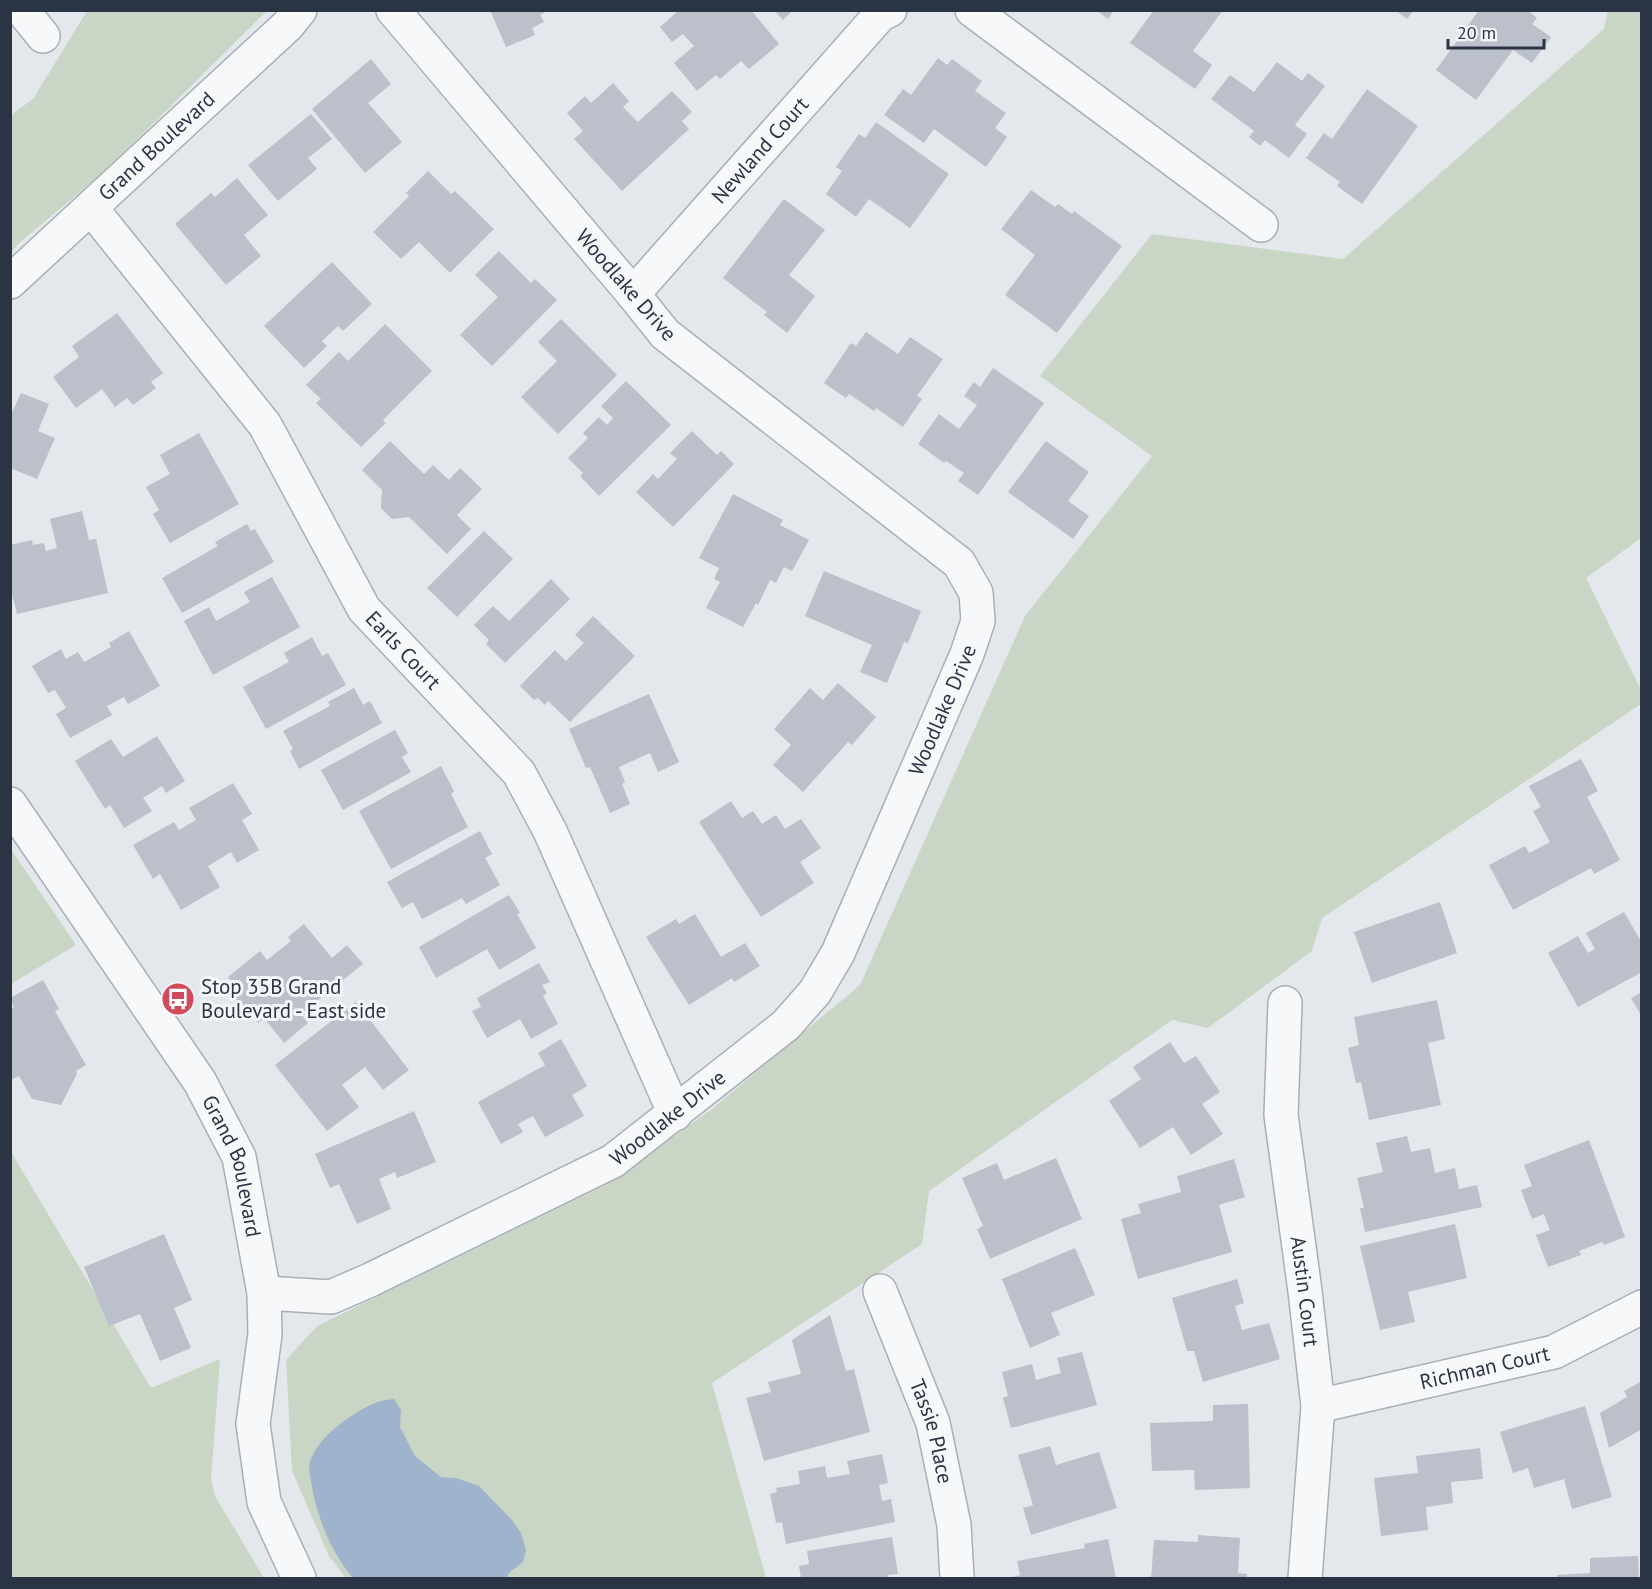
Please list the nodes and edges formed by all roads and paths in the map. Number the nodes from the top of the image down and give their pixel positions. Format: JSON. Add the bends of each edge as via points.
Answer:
{"nodes":[{"id":1,"x":22,"y":10,"type":"edge"},
{"id":2,"x":300,"y":10,"type":"edge"},
{"id":3,"x":393,"y":10,"type":"edge"},
{"id":4,"x":890,"y":10,"type":"edge"},
{"id":5,"x":972,"y":10,"type":"edge"},
{"id":6,"x":43,"y":36,"type":"dead end"},
{"id":7,"x":91,"y":208,"type":"junction"},
{"id":8,"x":1261,"y":225,"type":"dead end"},
{"id":9,"x":10,"y":282,"type":"edge"},
{"id":10,"x":633,"y":294,"type":"junction"},
{"id":11,"x":10,"y":804,"type":"edge"},
{"id":12,"x":1285,"y":1003,"type":"dead end"},
{"id":13,"x":675,"y":1114,"type":"junction"},
{"id":14,"x":880,"y":1292,"type":"dead end"},
{"id":15,"x":264,"y":1293,"type":"junction"},
{"id":16,"x":1641,"y":1307,"type":"edge"},
{"id":17,"x":1318,"y":1406,"type":"junction"},
{"id":18,"x":299,"y":1578,"type":"edge"},
{"id":19,"x":957,"y":1578,"type":"edge"},
{"id":20,"x":1305,"y":1578,"type":"edge"}],
"edges":[{"from":1,"to":6,"type":"street"},
{"from":2,"to":7,"type":"street","name":"Grand Boulevard"},
{"from":3,"to":10,"type":"street","name":"Woodlake Drive"},
{"from":4,"to":10,"type":"street","name":"Newland Court","via":[[880,15]]},
{"from":5,"to":8,"type":"street"},
{"from":7,"to":9,"type":"street","name":"Grand Boulevard"},
{"from":7,"to":13,"type":"street","name":"Earls Court","via":[[265,425],[364,609],[519,772],[550,831]]},
{"from":10,"to":13,"type":"street","name":"Woodlake Drive","via":[[665,334],[959,563],[975,593],[978,621],[843,942],[814,992],[786,1025]]},
{"from":11,"to":15,"type":"street","name":"Grand Boulevard","via":[[200,1082],[239,1157]]},
{"from":12,"to":17,"type":"street","name":"Austin Court","via":[[1281,1115]]},
{"from":13,"to":15,"type":"street","name":"Woodlake Drive","via":[[614,1161],[331,1298]]},
{"from":14,"to":19,"type":"street","name":"Tassie Place","via":[[933,1424],[954,1525]]},
{"from":15,"to":18,"type":"street","name":"Grand Boulevard","via":[[265,1334],[253,1425],[264,1502]]},
{"from":16,"to":17,"type":"street","name":"Richman Court","via":[[1554,1352]]},
{"from":17,"to":20,"type":"street","name":"Austin Court"}]}
